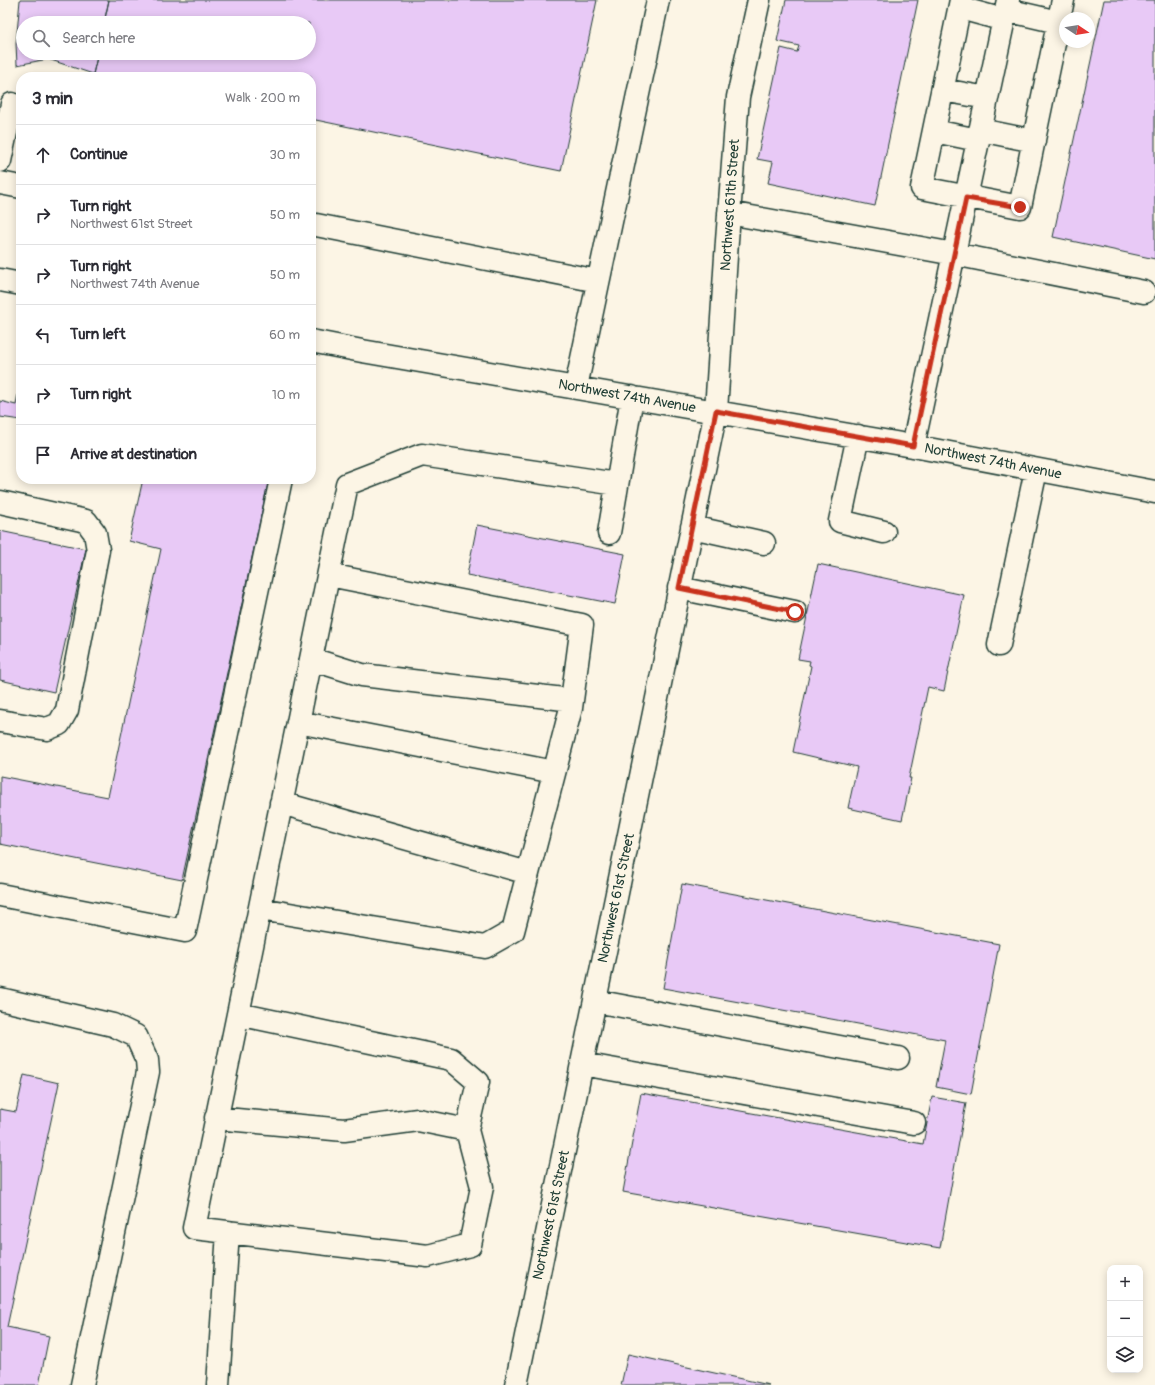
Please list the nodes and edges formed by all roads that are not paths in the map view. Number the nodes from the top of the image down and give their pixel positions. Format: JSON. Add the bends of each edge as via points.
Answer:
{"nodes":[{"id":1,"x":658,"y":0,"type":"edge"},
{"id":2,"x":759,"y":0,"type":"edge"},
{"id":3,"x":1063,"y":0,"type":"edge"},
{"id":4,"x":961,"y":4,"type":"edge"},
{"id":5,"x":1006,"y":10,"type":"edge"},
{"id":6,"x":1058,"y":22,"type":"junction"},
{"id":7,"x":943,"y":90,"type":"junction"},
{"id":8,"x":987,"y":98,"type":"junction"},
{"id":9,"x":12,"y":104,"type":"dead end"},
{"id":10,"x":934,"y":131,"type":"junction"},
{"id":11,"x":979,"y":135,"type":"junction"},
{"id":12,"x":1034,"y":141,"type":"junction"},
{"id":13,"x":0,"y":161,"type":"edge"},
{"id":14,"x":0,"y":183,"type":"edge"},
{"id":15,"x":16,"y":186,"type":"edge"},
{"id":16,"x":966,"y":198,"type":"junction"},
{"id":17,"x":729,"y":213,"type":"junction"},
{"id":18,"x":316,"y":225,"type":"edge"},
{"id":19,"x":954,"y":254,"type":"junction"},
{"id":20,"x":0,"y":280,"type":"edge"},
{"id":21,"x":598,"y":281,"type":"junction"},
{"id":22,"x":16,"y":283,"type":"edge"},
{"id":23,"x":1144,"y":292,"type":"dead end"},
{"id":24,"x":316,"y":342,"type":"edge"},
{"id":25,"x":576,"y":388,"type":"junction"},
{"id":26,"x":632,"y":397,"type":"junction"},
{"id":27,"x":716,"y":411,"type":"junction"},
{"id":28,"x":858,"y":436,"type":"junction"},
{"id":29,"x":913,"y":446,"type":"junction"},
{"id":30,"x":1036,"y":470,"type":"junction"},
{"id":31,"x":280,"y":484,"type":"edge"},
{"id":32,"x":617,"y":484,"type":"junction"},
{"id":33,"x":1155,"y":492,"type":"edge"},
{"id":34,"x":0,"y":502,"type":"edge"},
{"id":35,"x":692,"y":527,"type":"junction"},
{"id":36,"x":884,"y":532,"type":"dead end"},
{"id":37,"x":609,"y":533,"type":"dead end"},
{"id":38,"x":764,"y":544,"type":"dead end"},
{"id":39,"x":329,"y":574,"type":"junction"},
{"id":40,"x":679,"y":588,"type":"junction"},
{"id":41,"x":795,"y":612,"type":"dead end"},
{"id":42,"x":999,"y":645,"type":"dead end"},
{"id":43,"x":311,"y":659,"type":"junction"},
{"id":44,"x":572,"y":700,"type":"junction"},
{"id":45,"x":0,"y":721,"type":"edge"},
{"id":46,"x":298,"y":722,"type":"junction"},
{"id":47,"x":554,"y":772,"type":"junction"},
{"id":48,"x":281,"y":803,"type":"junction"},
{"id":49,"x":528,"y":874,"type":"junction"},
{"id":50,"x":0,"y":895,"type":"edge"},
{"id":51,"x":260,"y":909,"type":"junction"},
{"id":52,"x":0,"y":999,"type":"edge"},
{"id":53,"x":595,"y":1001,"type":"junction"},
{"id":54,"x":238,"y":1014,"type":"junction"},
{"id":55,"x":898,"y":1058,"type":"dead end"},
{"id":56,"x":582,"y":1064,"type":"junction"},
{"id":57,"x":216,"y":1118,"type":"junction"},
{"id":58,"x":914,"y":1123,"type":"dead end"},
{"id":59,"x":467,"y":1130,"type":"junction"},
{"id":60,"x":228,"y":1232,"type":"junction"},
{"id":61,"x":82,"y":1385,"type":"edge"},
{"id":62,"x":218,"y":1385,"type":"edge"},
{"id":63,"x":516,"y":1385,"type":"edge"}],
"edges":[{"from":1,"to":21,"type":"street"},
{"from":2,"to":17,"type":"street","name":"Northwest 61th Street","via":[[738,97]]},
{"from":3,"to":6,"type":"street"},
{"from":4,"to":5,"type":"street"},
{"from":4,"to":7,"type":"street"},
{"from":5,"to":6,"type":"street"},
{"from":5,"to":8,"type":"street"},
{"from":6,"to":12,"type":"street"},
{"from":7,"to":8,"type":"street"},
{"from":7,"to":10,"type":"street"},
{"from":8,"to":11,"type":"street"},
{"from":9,"to":13,"type":"street"},
{"from":10,"to":11,"type":"street"},
{"from":10,"to":16,"type":"street","via":[[922,188]]},
{"from":11,"to":12,"type":"street"},
{"from":11,"to":16,"type":"street"},
{"from":12,"to":16,"type":"street","via":[[1020,207]]},
{"from":14,"to":15,"type":"street"},
{"from":16,"to":19,"type":"street"},
{"from":17,"to":19,"type":"street"},
{"from":17,"to":27,"type":"street","name":"Northwest 61th Street"},
{"from":18,"to":21,"type":"street"},
{"from":19,"to":23,"type":"street"},
{"from":19,"to":29,"type":"street"},
{"from":20,"to":22,"type":"street"},
{"from":21,"to":25,"type":"street"},
{"from":24,"to":25,"type":"street","name":"Northwest 74th Avenue"},
{"from":25,"to":26,"type":"street","name":"Northwest 74th Avenue"},
{"from":26,"to":27,"type":"street","name":"Northwest 74th Avenue"},
{"from":26,"to":32,"type":"street"},
{"from":27,"to":28,"type":"street","name":"Northwest 74th Avenue"},
{"from":27,"to":35,"type":"street","name":"Northwest 61st Street"},
{"from":28,"to":29,"type":"street","name":"Northwest 74th Avenue"},
{"from":28,"to":36,"type":"street","via":[[840,521]]},
{"from":29,"to":30,"type":"street","name":"Northwest 74th Avenue"},
{"from":30,"to":33,"type":"street","name":"Northwest 74th Avenue"},
{"from":30,"to":42,"type":"street"},
{"from":31,"to":50,"type":"street","via":[[185,931]]},
{"from":32,"to":37,"type":"street"},
{"from":32,"to":39,"type":"street","via":[[422,455],[348,484]]},
{"from":34,"to":45,"type":"street","via":[[86,521],[95,533],[98,550],[67,710],[59,724],[47,729]]},
{"from":35,"to":38,"type":"street"},
{"from":35,"to":40,"type":"street","name":"Northwest 61st Street"},
{"from":39,"to":43,"type":"street"},
{"from":39,"to":44,"type":"street","via":[[582,626]]},
{"from":40,"to":41,"type":"street"},
{"from":40,"to":53,"type":"street","name":"Northwest 61st Street"},
{"from":43,"to":44,"type":"street","via":[[362,676]]},
{"from":43,"to":46,"type":"street"},
{"from":44,"to":47,"type":"street"},
{"from":46,"to":47,"type":"street"},
{"from":46,"to":48,"type":"street"},
{"from":47,"to":49,"type":"street"},
{"from":48,"to":49,"type":"street"},
{"from":48,"to":51,"type":"street"},
{"from":49,"to":51,"type":"street","via":[[513,932],[485,947]]},
{"from":51,"to":54,"type":"street"},
{"from":52,"to":61,"type":"street","via":[[113,1025],[136,1036],[147,1060],[148,1072]]},
{"from":53,"to":55,"type":"street"},
{"from":53,"to":56,"type":"street","name":"Northwest 61st Street"},
{"from":54,"to":57,"type":"street"},
{"from":54,"to":59,"type":"street","via":[[451,1059],[478,1082]]},
{"from":56,"to":58,"type":"street"},
{"from":56,"to":63,"type":"street","name":"Northwest 61st Street"},
{"from":57,"to":59,"type":"street","via":[[344,1130],[418,1120]]},
{"from":57,"to":60,"type":"street","via":[[194,1228]]},
{"from":59,"to":60,"type":"street","via":[[482,1187],[470,1245],[428,1256]]},
{"from":60,"to":62,"type":"street"}]}
